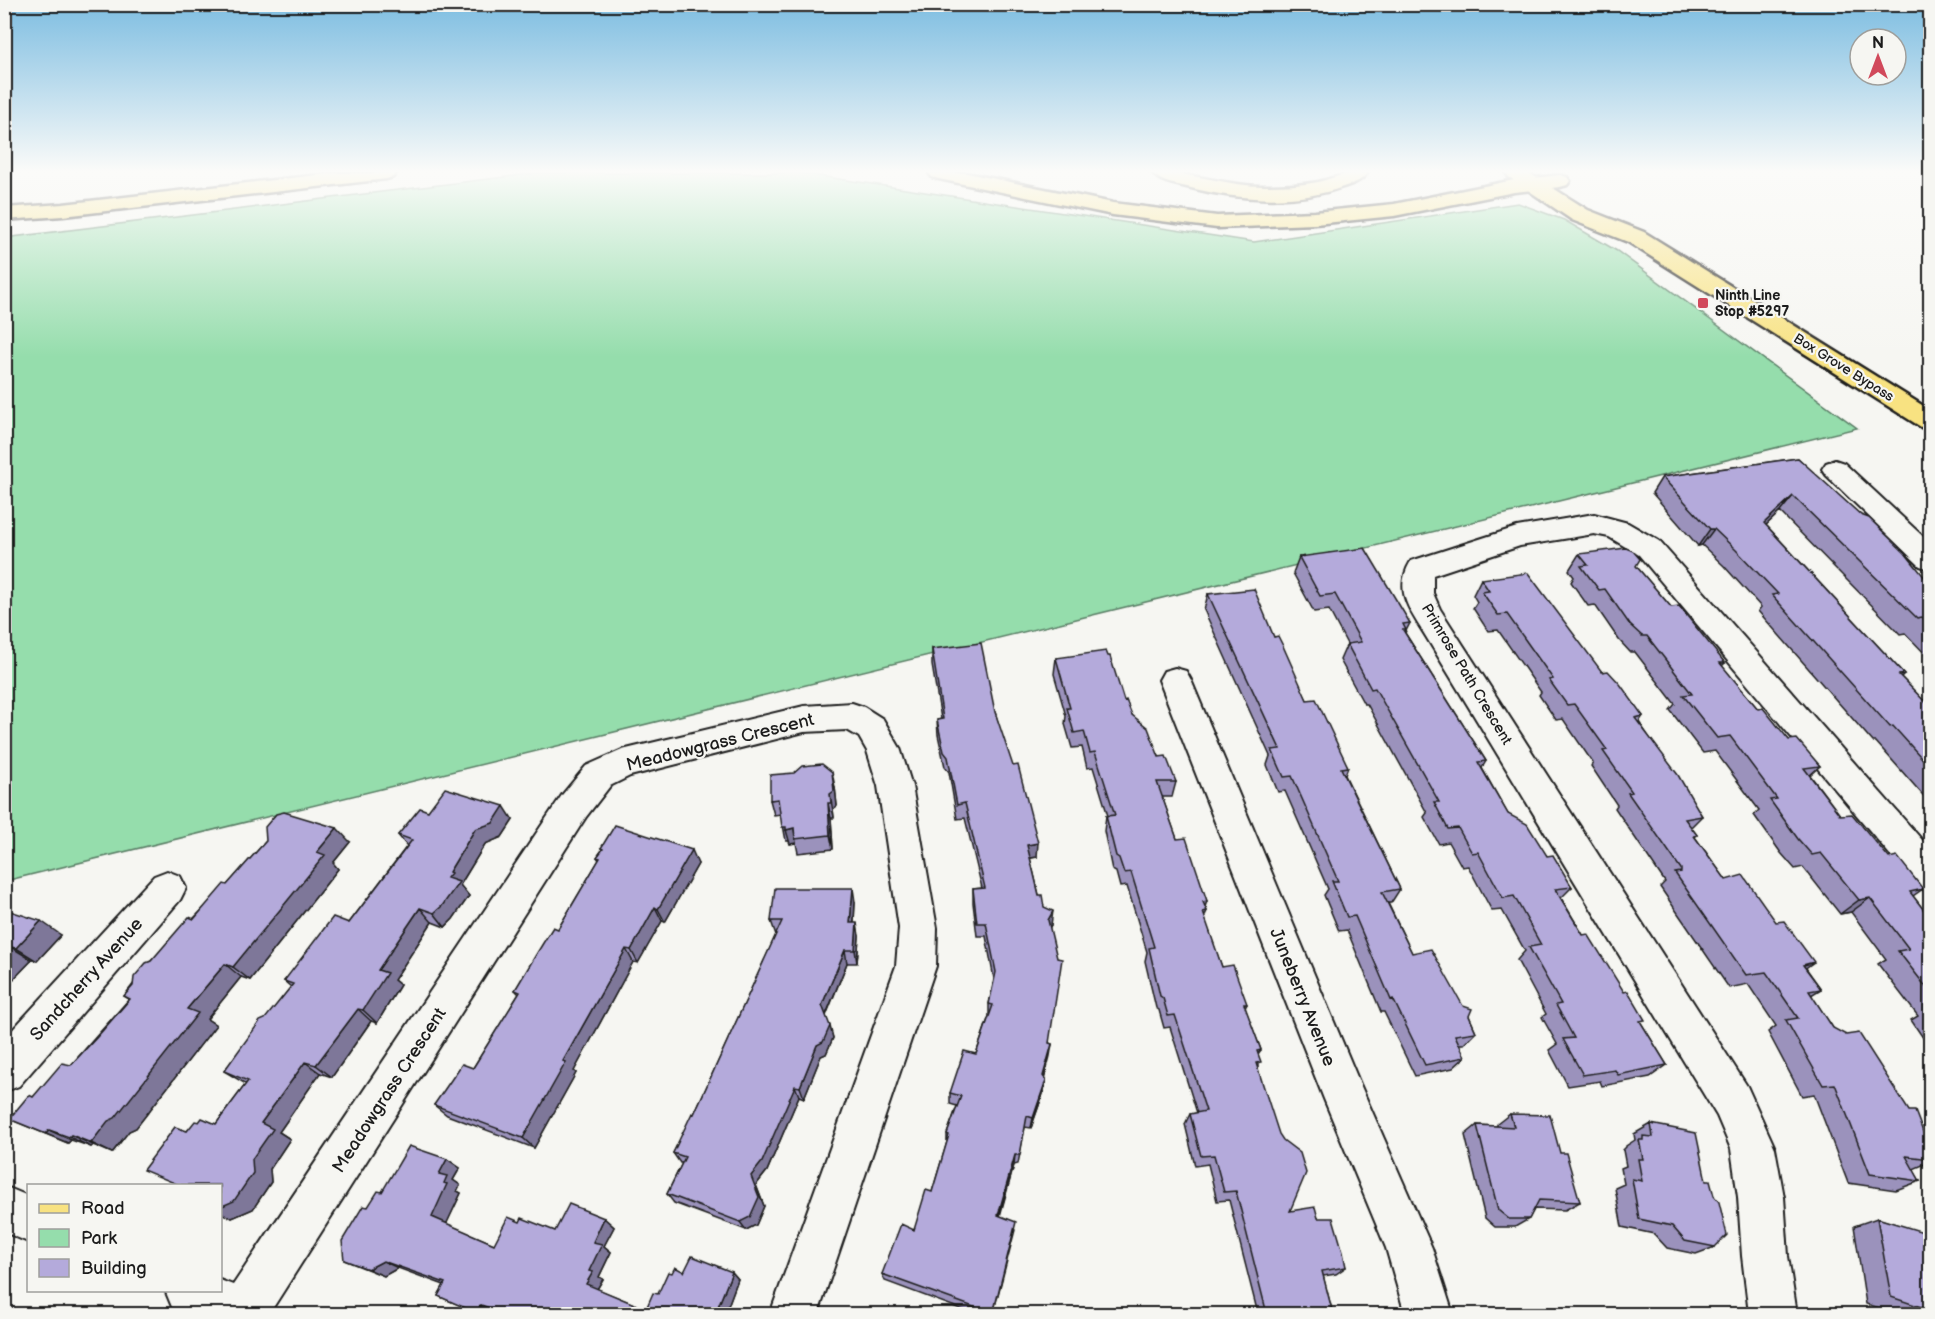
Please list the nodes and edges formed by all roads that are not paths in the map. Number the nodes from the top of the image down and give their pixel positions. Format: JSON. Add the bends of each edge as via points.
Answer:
{"nodes":[{"id":1,"x":1630,"y":235,"type":"edge"},
{"id":2,"x":1930,"y":421,"type":"edge"},
{"id":3,"x":1835,"y":470,"type":"dead end"},
{"id":4,"x":1930,"y":559,"type":"edge"},
{"id":5,"x":1175,"y":680,"type":"dead end"},
{"id":6,"x":1930,"y":875,"type":"edge"},
{"id":7,"x":167,"y":888,"type":"dead end"},
{"id":8,"x":4,"y":1071,"type":"edge"},
{"id":9,"x":4,"y":1208,"type":"edge"},
{"id":10,"x":27,"y":1219,"type":"edge"},
{"id":11,"x":193,"y":1292,"type":"edge"},
{"id":12,"x":242,"y":1314,"type":"edge"},
{"id":13,"x":794,"y":1314,"type":"edge"},
{"id":14,"x":1429,"y":1314,"type":"edge"},
{"id":15,"x":1773,"y":1314,"type":"edge"}],
"edges":[{"from":1,"to":2,"type":"main road","name":"Box Grove Bypass"},
{"from":3,"to":4,"type":"street"},
{"from":5,"to":14,"type":"street","name":"Juneberry Avenue","via":[[1408,1248]]},
{"from":6,"to":15,"type":"street","name":"Primrose Path Crescent","via":[[1648,548],[1618,530],[1594,524],[1518,537],[1421,568],[1415,577],[1415,589],[1428,612],[1732,1101],[1753,1148]]},
{"from":7,"to":8,"type":"street","name":"Sandcherry Avenue"},
{"from":9,"to":10,"type":"street"},
{"from":11,"to":12,"type":"street"},
{"from":12,"to":13,"type":"street","name":"Meadowgrass Crescent","via":[[574,806],[598,776],[622,764],[804,719],[852,716],[870,728],[883,748],[895,786],[918,928],[916,966]]}]}
